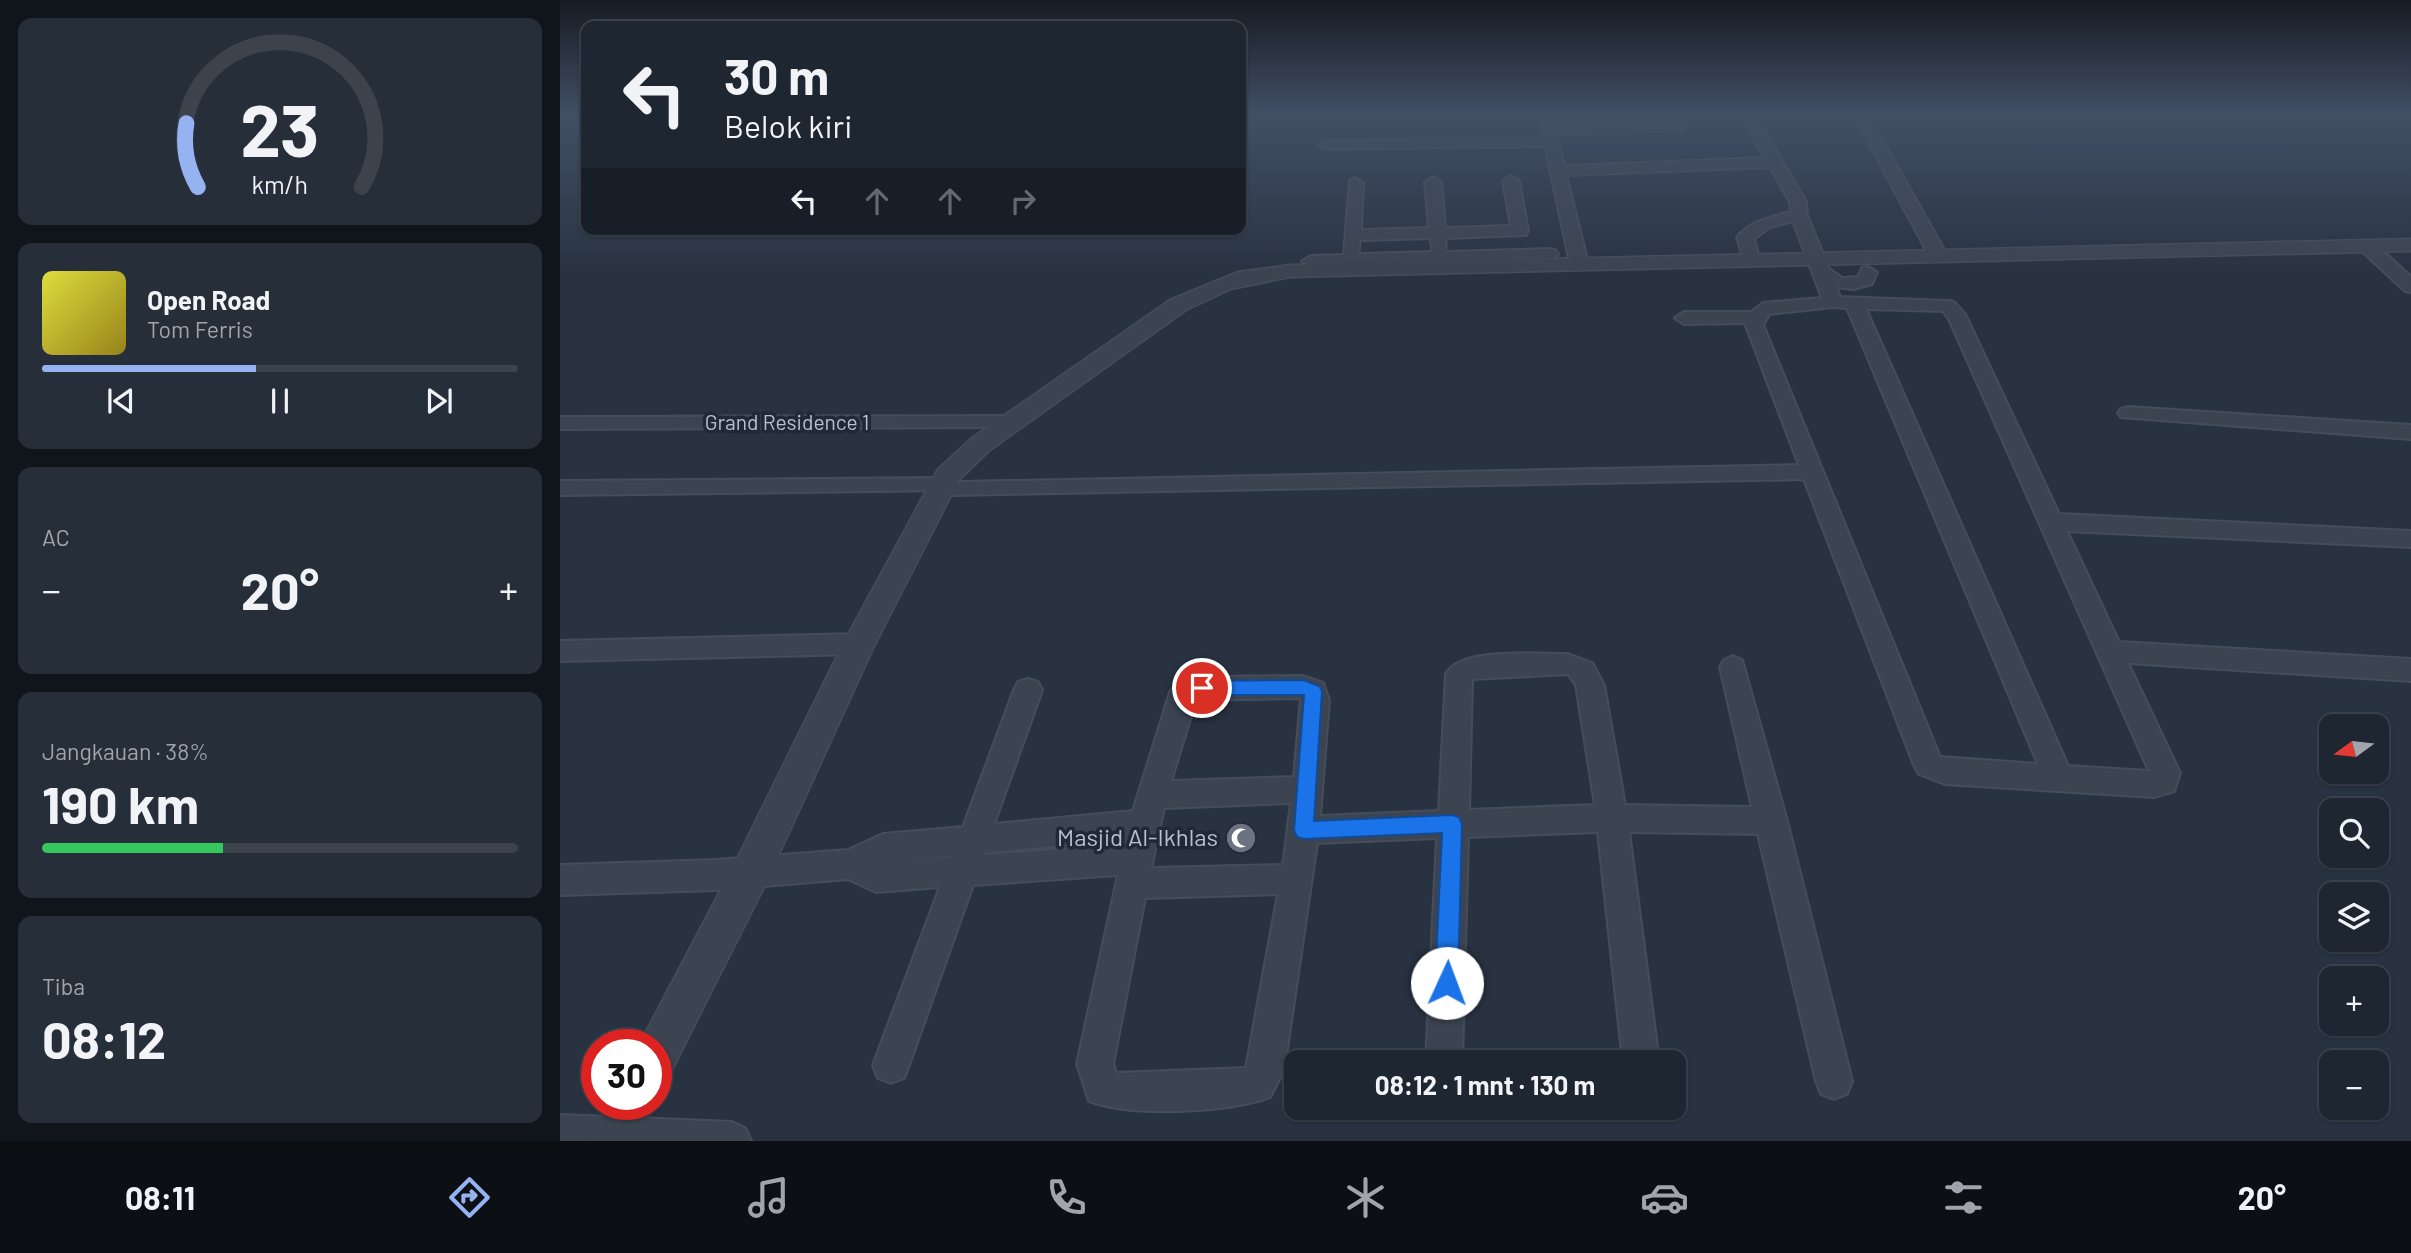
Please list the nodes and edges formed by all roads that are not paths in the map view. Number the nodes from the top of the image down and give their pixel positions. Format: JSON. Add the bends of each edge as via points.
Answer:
{"nodes":[{"id":1,"x":1557,"y":168,"type":"edge"},
{"id":2,"x":1780,"y":168,"type":"edge"},
{"id":3,"x":1890,"y":168,"type":"edge"},
{"id":4,"x":1511,"y":181,"type":"dead end"},
{"id":5,"x":1355,"y":183,"type":"dead end"},
{"id":6,"x":1433,"y":183,"type":"dead end"},
{"id":7,"x":1799,"y":215,"type":"junction"},
{"id":8,"x":1437,"y":233,"type":"junction"},
{"id":9,"x":1352,"y":235,"type":"junction"},
{"id":10,"x":2411,"y":245,"type":"edge"},
{"id":11,"x":2367,"y":246,"type":"junction"},
{"id":12,"x":1549,"y":254,"type":"dead end"},
{"id":13,"x":1938,"y":256,"type":"junction"},
{"id":14,"x":1351,"y":260,"type":"junction"},
{"id":15,"x":1311,"y":261,"type":"dead end"},
{"id":16,"x":1751,"y":261,"type":"junction"},
{"id":17,"x":1440,"y":263,"type":"junction"},
{"id":18,"x":1579,"y":263,"type":"junction"},
{"id":19,"x":1818,"y":265,"type":"junction"},
{"id":20,"x":1865,"y":265,"type":"junction"},
{"id":21,"x":2411,"y":287,"type":"edge"},
{"id":22,"x":1844,"y":302,"type":"junction"},
{"id":23,"x":1884,"y":302,"type":"junction"},
{"id":24,"x":1756,"y":317,"type":"junction"},
{"id":25,"x":1684,"y":318,"type":"dead end"},
{"id":26,"x":2128,"y":413,"type":"dead end"},
{"id":27,"x":1014,"y":422,"type":"junction"},
{"id":28,"x":560,"y":424,"type":"edge"},
{"id":29,"x":2411,"y":432,"type":"edge"},
{"id":30,"x":1812,"y":472,"type":"junction"},
{"id":31,"x":951,"y":487,"type":"junction"},
{"id":32,"x":560,"y":488,"type":"edge"},
{"id":33,"x":2051,"y":522,"type":"junction"},
{"id":34,"x":2411,"y":539,"type":"edge"},
{"id":35,"x":859,"y":644,"type":"junction"},
{"id":36,"x":560,"y":651,"type":"edge"},
{"id":37,"x":2111,"y":652,"type":"junction"},
{"id":38,"x":1732,"y":667,"type":"dead end"},
{"id":39,"x":2411,"y":670,"type":"edge"},
{"id":40,"x":1028,"y":690,"type":"dead end"},
{"id":41,"x":2059,"y":777,"type":"junction"},
{"id":42,"x":1307,"y":789,"type":"junction"},
{"id":43,"x":1149,"y":809,"type":"junction"},
{"id":44,"x":1612,"y":817,"type":"junction"},
{"id":45,"x":1772,"y":821,"type":"junction"},
{"id":46,"x":1452,"y":824,"type":"junction"},
{"id":47,"x":1304,"y":830,"type":"junction"},
{"id":48,"x":967,"y":853,"type":"junction"},
{"id":49,"x":1134,"y":871,"type":"junction"},
{"id":50,"x":751,"y":872,"type":"junction"},
{"id":51,"x":1296,"y":879,"type":"junction"},
{"id":52,"x":560,"y":880,"type":"edge"},
{"id":53,"x":670,"y":1029,"type":"edge"},
{"id":54,"x":1444,"y":1050,"type":"edge"},
{"id":55,"x":1640,"y":1050,"type":"edge"},
{"id":56,"x":891,"y":1065,"type":"dead end"},
{"id":57,"x":1834,"y":1081,"type":"dead end"},
{"id":58,"x":620,"y":1127,"type":"edge"},
{"id":59,"x":560,"y":1134,"type":"edge"},
{"id":60,"x":732,"y":1141,"type":"edge"}],
"edges":[{"from":1,"to":18,"type":"street"},
{"from":2,"to":7,"type":"street","via":[[1798,202]]},
{"from":3,"to":13,"type":"street"},
{"from":4,"to":8,"type":"street","via":[[1520,231]]},
{"from":5,"to":9,"type":"street"},
{"from":6,"to":8,"type":"street"},
{"from":7,"to":16,"type":"street","via":[[1751,230],[1745,237]]},
{"from":7,"to":19,"type":"street"},
{"from":8,"to":9,"type":"street"},
{"from":8,"to":17,"type":"street"},
{"from":9,"to":14,"type":"street"},
{"from":10,"to":11,"type":"street"},
{"from":11,"to":13,"type":"street"},
{"from":11,"to":21,"type":"street"},
{"from":12,"to":17,"type":"street"},
{"from":13,"to":20,"type":"street"},
{"from":14,"to":15,"type":"street"},
{"from":14,"to":17,"type":"street"},
{"from":16,"to":18,"type":"street"},
{"from":16,"to":19,"type":"street"},
{"from":17,"to":18,"type":"street"},
{"from":17,"to":27,"type":"street","via":[[1290,271],[1223,284],[1178,305]]},
{"from":19,"to":20,"type":"street"},
{"from":19,"to":22,"type":"street"},
{"from":20,"to":23,"type":"street"},
{"from":22,"to":23,"type":"street"},
{"from":22,"to":24,"type":"street","via":[[1778,306],[1763,309]]},
{"from":22,"to":41,"type":"street"},
{"from":23,"to":33,"type":"street","via":[[1948,306],[1958,317]]},
{"from":24,"to":25,"type":"street"},
{"from":24,"to":30,"type":"street","via":[[1754,325]]},
{"from":26,"to":29,"type":"street"},
{"from":27,"to":28,"type":"street","name":"Grand Residence 1"},
{"from":27,"to":31,"type":"street","via":[[981,444]]},
{"from":30,"to":31,"type":"street"},
{"from":30,"to":41,"type":"street","via":[[1929,765],[1945,771]]},
{"from":31,"to":32,"type":"street"},
{"from":31,"to":35,"type":"street"},
{"from":33,"to":34,"type":"street"},
{"from":33,"to":37,"type":"street"},
{"from":35,"to":36,"type":"street"},
{"from":35,"to":50,"type":"street"},
{"from":37,"to":39,"type":"street"},
{"from":37,"to":41,"type":"street","via":[[2165,772],[2164,782]]},
{"from":38,"to":45,"type":"street"},
{"from":40,"to":48,"type":"street"},
{"from":42,"to":43,"type":"street"},
{"from":42,"to":43,"type":"street","via":[[1313,691],[1303,687],[1202,688],[1188,690],[1180,700]]},
{"from":42,"to":47,"type":"street"},
{"from":43,"to":48,"type":"street"},
{"from":43,"to":49,"type":"street"},
{"from":44,"to":45,"type":"street"},
{"from":44,"to":46,"type":"street"},
{"from":44,"to":46,"type":"street","via":[[1585,672],[1568,664],[1482,667],[1464,668],[1459,674]]},
{"from":44,"to":55,"type":"street"},
{"from":45,"to":57,"type":"street"},
{"from":46,"to":47,"type":"street"},
{"from":46,"to":54,"type":"street"},
{"from":47,"to":51,"type":"street"},
{"from":48,"to":49,"type":"street"},
{"from":48,"to":50,"type":"street","via":[[876,877],[851,864]]},
{"from":48,"to":56,"type":"street"},
{"from":49,"to":51,"type":"street"},
{"from":49,"to":51,"type":"street","via":[[1095,1064],[1102,1088],[1124,1093],[1257,1084],[1266,1070]]},
{"from":50,"to":52,"type":"street"},
{"from":50,"to":53,"type":"street"},
{"from":58,"to":59,"type":"street"},
{"from":58,"to":60,"type":"street"}]}
